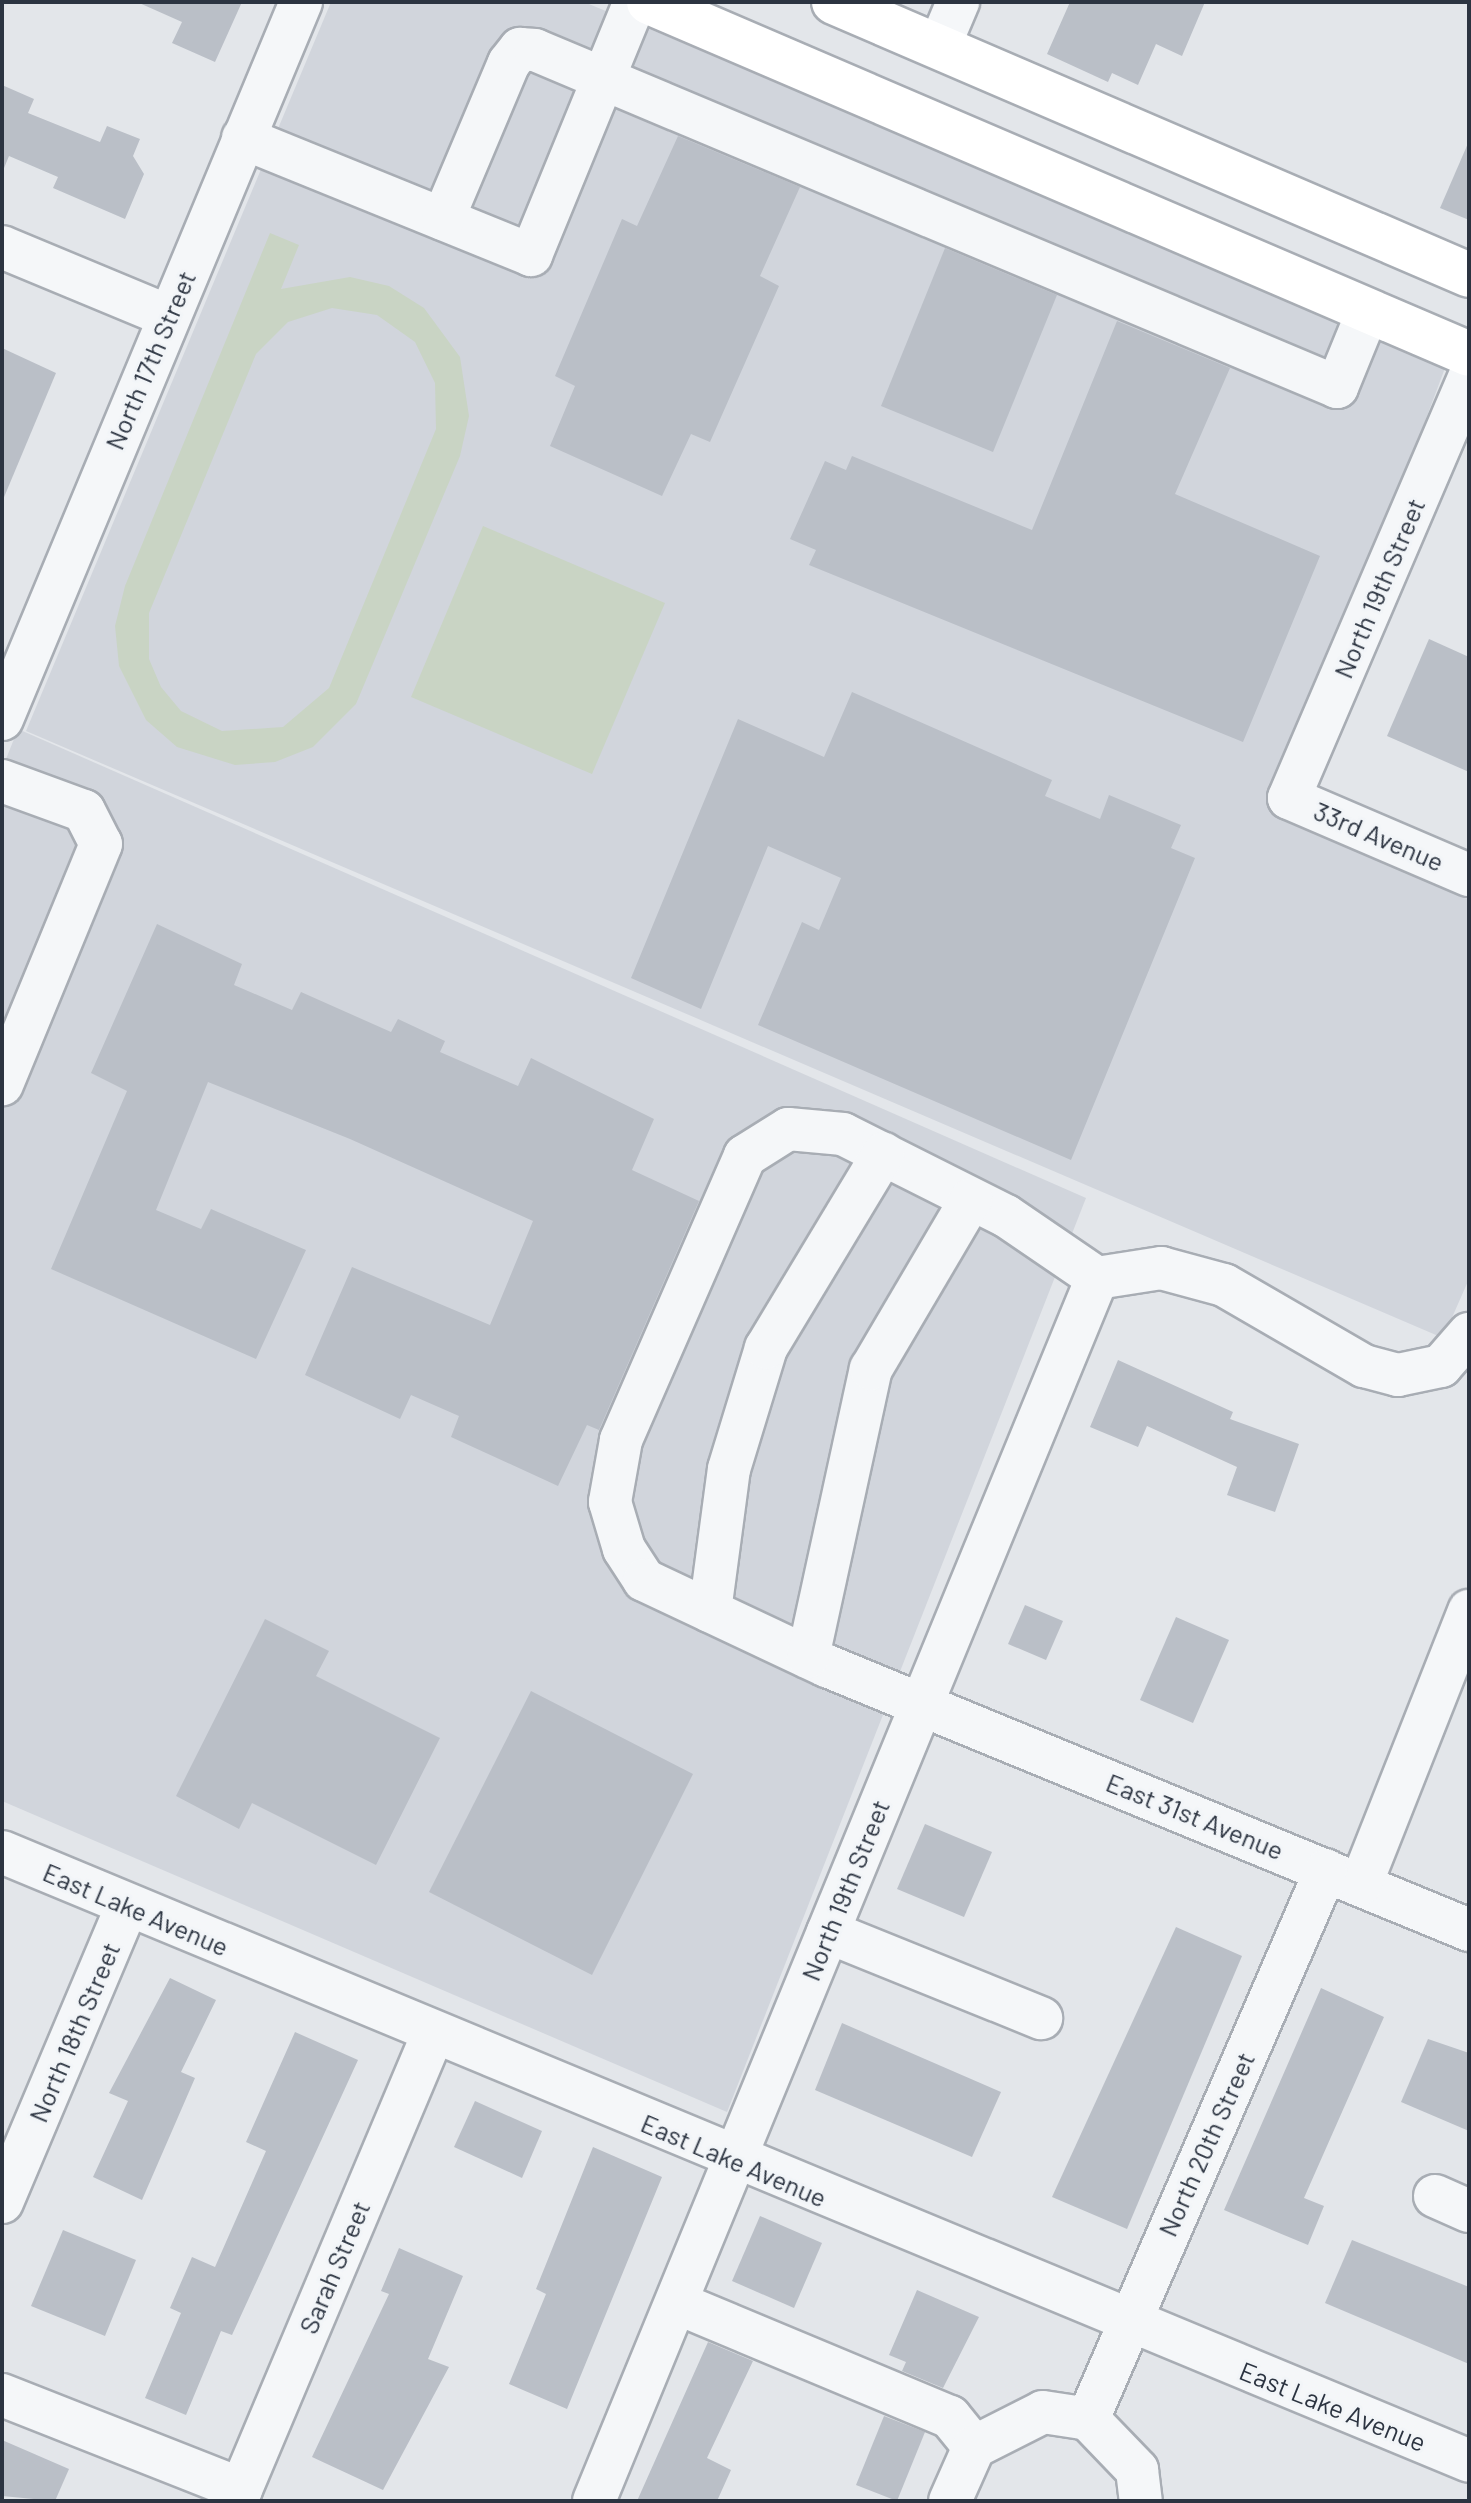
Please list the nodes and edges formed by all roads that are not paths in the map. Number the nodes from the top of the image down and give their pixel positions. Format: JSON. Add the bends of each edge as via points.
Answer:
{"nodes":[{"id":1,"x":301,"y":2,"type":"edge"},
{"id":2,"x":635,"y":2,"type":"edge"},
{"id":3,"x":649,"y":2,"type":"edge"},
{"id":4,"x":834,"y":2,"type":"edge"},
{"id":5,"x":958,"y":2,"type":"edge"},
{"id":6,"x":939,"y":47,"type":"junction"},
{"id":7,"x":603,"y":79,"type":"junction"},
{"id":8,"x":243,"y":138,"type":"junction"},
{"id":9,"x":443,"y":219,"type":"junction"},
{"id":10,"x":2,"y":247,"type":"edge"},
{"id":11,"x":1469,"y":275,"type":"edge"},
{"id":12,"x":1368,"y":311,"type":"junction"},
{"id":13,"x":168,"y":316,"type":"junction"},
{"id":14,"x":1469,"y":354,"type":"edge"},
{"id":15,"x":1469,"y":378,"type":"edge"},
{"id":16,"x":2,"y":719,"type":"edge"},
{"id":17,"x":2,"y":781,"type":"edge"},
{"id":18,"x":1289,"y":798,"type":"joint"},
{"id":19,"x":1469,"y":875,"type":"edge"},
{"id":20,"x":2,"y":1084,"type":"edge"},
{"id":21,"x":883,"y":1154,"type":"junction"},
{"id":22,"x":971,"y":1199,"type":"junction"},
{"id":23,"x":1097,"y":1278,"type":"junction"},
{"id":24,"x":1469,"y":1334,"type":"edge"},
{"id":25,"x":710,"y":1611,"type":"junction"},
{"id":26,"x":1469,"y":1611,"type":"edge"},
{"id":27,"x":817,"y":1662,"type":"junction"},
{"id":28,"x":921,"y":1704,"type":"junction"},
{"id":29,"x":2,"y":1852,"type":"edge"},
{"id":30,"x":1344,"y":1877,"type":"junction"},
{"id":31,"x":127,"y":1906,"type":"junction"},
{"id":32,"x":1469,"y":1930,"type":"edge"},
{"id":33,"x":828,"y":1932,"type":"junction"},
{"id":34,"x":1041,"y":2018,"type":"dead end"},
{"id":35,"x":433,"y":2034,"type":"junction"},
{"id":36,"x":736,"y":2161,"type":"junction"},
{"id":37,"x":2,"y":2202,"type":"edge"},
{"id":38,"x":677,"y":2303,"type":"junction"},
{"id":39,"x":1127,"y":2323,"type":"junction"},
{"id":40,"x":2,"y":2395,"type":"edge"},
{"id":41,"x":1088,"y":2419,"type":"junction"},
{"id":42,"x":974,"y":2447,"type":"junction"},
{"id":43,"x":1469,"y":2461,"type":"edge"},
{"id":44,"x":238,"y":2495,"type":"edge"},
{"id":45,"x":594,"y":2501,"type":"edge"},
{"id":46,"x":950,"y":2501,"type":"edge"},
{"id":47,"x":1141,"y":2501,"type":"edge"}],
"edges":[{"from":1,"to":8,"type":"street","name":"North 17th Street"},
{"from":2,"to":7,"type":"street"},
{"from":3,"to":12,"type":"main road"},
{"from":4,"to":6,"type":"main road"},
{"from":5,"to":6,"type":"street"},
{"from":6,"to":11,"type":"main road"},
{"from":7,"to":9,"type":"street","via":[[520,49]]},
{"from":7,"to":9,"type":"street","via":[[531,255]]},
{"from":7,"to":12,"type":"street","via":[[1337,387]]},
{"from":8,"to":9,"type":"street"},
{"from":8,"to":13,"type":"street","name":"North 17th Street"},
{"from":10,"to":13,"type":"street"},
{"from":12,"to":14,"type":"main road"},
{"from":13,"to":16,"type":"street","name":"North 17th Street"},
{"from":15,"to":18,"type":"street","name":"North 19th Street"},
{"from":17,"to":20,"type":"street","via":[[84,811],[101,844]]},
{"from":18,"to":19,"type":"street","name":"33rd Avenue"},
{"from":21,"to":22,"type":"street","name":"East 31st Avenue"},
{"from":21,"to":25,"type":"street","via":[[766,1348],[729,1469]]},
{"from":21,"to":25,"type":"street","name":"East 31st Avenue","via":[[843,1134],[788,1129],[745,1156],[621,1440],[610,1502],[624,1549],[644,1580]]},
{"from":22,"to":23,"type":"street","name":"East 31st Avenue"},
{"from":22,"to":27,"type":"street","via":[[871,1369]]},
{"from":23,"to":24,"type":"street","via":[[1161,1268],[1224,1285],[1364,1366],[1398,1375],[1441,1366]]},
{"from":23,"to":28,"type":"street","name":"North 19th Street"},
{"from":25,"to":27,"type":"street","name":"East 31st Avenue"},
{"from":26,"to":30,"type":"street","name":"North 20th Street"},
{"from":27,"to":28,"type":"street","name":"East 31st Avenue"},
{"from":28,"to":30,"type":"street","name":"East 31st Avenue"},
{"from":28,"to":33,"type":"street","name":"North 19th Street"},
{"from":29,"to":31,"type":"street","name":"East Lake Avenue"},
{"from":30,"to":32,"type":"street","name":"East 31st Avenue"},
{"from":30,"to":39,"type":"street","name":"North 20th Street"},
{"from":31,"to":35,"type":"street","name":"East Lake Avenue"},
{"from":31,"to":37,"type":"street","name":"North 18th Street"},
{"from":33,"to":34,"type":"street"},
{"from":33,"to":36,"type":"street","name":"North 19th Street"},
{"from":35,"to":36,"type":"street","name":"East Lake Avenue"},
{"from":35,"to":44,"type":"street","name":"Sarah Street"},
{"from":36,"to":38,"type":"street","name":"North 19th Street"},
{"from":36,"to":39,"type":"street","name":"East Lake Avenue"},
{"from":38,"to":42,"type":"street","via":[[936,2410]]},
{"from":38,"to":45,"type":"street","name":"North 19th Street"},
{"from":39,"to":41,"type":"street","name":"North 20th Street"},
{"from":39,"to":43,"type":"street","name":"East Lake Avenue"},
{"from":40,"to":44,"type":"street"},
{"from":41,"to":42,"type":"street","via":[[1043,2412]]},
{"from":41,"to":47,"type":"street","via":[[1137,2470]]},
{"from":42,"to":46,"type":"street"}]}
